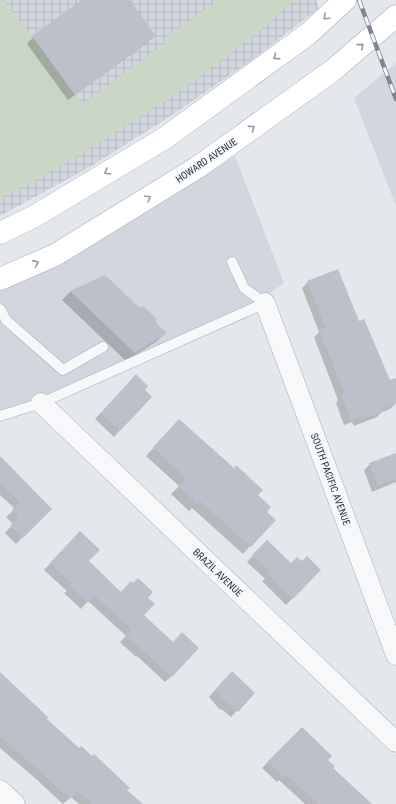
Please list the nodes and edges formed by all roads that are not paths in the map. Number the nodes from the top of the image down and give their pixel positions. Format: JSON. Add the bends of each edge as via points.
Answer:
{"nodes":[{"id":1,"x":345,"y":0,"type":"edge"},
{"id":2,"x":396,"y":16,"type":"edge"},
{"id":3,"x":0,"y":233,"type":"edge"},
{"id":4,"x":232,"y":262,"type":"dead end"},
{"id":5,"x":0,"y":279,"type":"edge"},
{"id":6,"x":265,"y":303,"type":"junction"},
{"id":7,"x":0,"y":309,"type":"edge"},
{"id":8,"x":103,"y":347,"type":"dead end"},
{"id":9,"x":41,"y":403,"type":"junction"},
{"id":10,"x":0,"y":416,"type":"edge"},
{"id":11,"x":396,"y":655,"type":"edge"},
{"id":12,"x":396,"y":742,"type":"edge"},
{"id":13,"x":0,"y":790,"type":"edge"},
{"id":14,"x":16,"y":804,"type":"edge"}],
"edges":[{"from":1,"to":3,"type":"main road","one_way":true,"via":[[308,34],[165,138],[35,216]]},
{"from":5,"to":2,"type":"main road","name":"HOWARD AVENUE","one_way":true,"via":[[55,255],[198,167],[332,71]]},
{"from":4,"to":6,"type":"lane","via":[[244,288]]},
{"from":6,"to":9,"type":"lane"},
{"from":6,"to":11,"type":"street","name":"SOUTH PACIFIC AVENUE"},
{"from":7,"to":8,"type":"lane","via":[[6,320],[63,370]]},
{"from":9,"to":10,"type":"lane"},
{"from":9,"to":12,"type":"street","name":"BRAZIL AVENUE"},
{"from":13,"to":14,"type":"street"}]}
